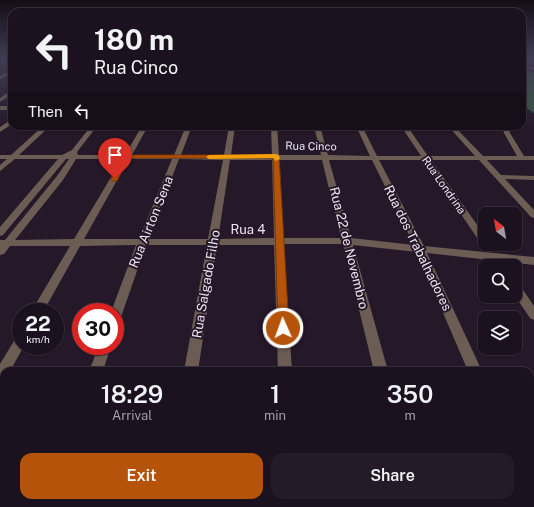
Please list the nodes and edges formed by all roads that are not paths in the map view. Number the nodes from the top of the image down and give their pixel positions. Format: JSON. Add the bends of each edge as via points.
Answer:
{"nodes":[{"id":1,"x":43,"y":130,"type":"edge"},
{"id":2,"x":91,"y":130,"type":"edge"},
{"id":3,"x":143,"y":130,"type":"edge"},
{"id":4,"x":188,"y":130,"type":"edge"},
{"id":5,"x":231,"y":130,"type":"edge"},
{"id":6,"x":274,"y":130,"type":"edge"},
{"id":7,"x":318,"y":130,"type":"edge"},
{"id":8,"x":361,"y":130,"type":"edge"},
{"id":9,"x":407,"y":130,"type":"edge"},
{"id":10,"x":456,"y":130,"type":"edge"},
{"id":11,"x":507,"y":130,"type":"edge"},
{"id":12,"x":74,"y":154,"type":"junction"},
{"id":13,"x":127,"y":156,"type":"junction"},
{"id":14,"x":276,"y":156,"type":"junction"},
{"id":15,"x":0,"y":157,"type":"edge"},
{"id":16,"x":13,"y":157,"type":"junction"},
{"id":17,"x":64,"y":157,"type":"junction"},
{"id":18,"x":178,"y":157,"type":"junction"},
{"id":19,"x":227,"y":157,"type":"junction"},
{"id":20,"x":425,"y":157,"type":"junction"},
{"id":21,"x":326,"y":158,"type":"junction"},
{"id":22,"x":374,"y":158,"type":"junction"},
{"id":23,"x":481,"y":158,"type":"junction"},
{"id":24,"x":522,"y":158,"type":"junction"},
{"id":25,"x":534,"y":158,"type":"edge"},
{"id":26,"x":0,"y":169,"type":"edge"},
{"id":27,"x":499,"y":177,"type":"junction"},
{"id":28,"x":534,"y":178,"type":"edge"},
{"id":29,"x":530,"y":207,"type":"edge"},
{"id":30,"x":534,"y":215,"type":"edge"},
{"id":31,"x":0,"y":233,"type":"edge"},
{"id":32,"x":478,"y":233,"type":"edge"},
{"id":33,"x":213,"y":241,"type":"junction"},
{"id":34,"x":347,"y":241,"type":"junction"},
{"id":35,"x":77,"y":242,"type":"junction"},
{"id":36,"x":280,"y":242,"type":"junction"},
{"id":37,"x":4,"y":243,"type":"edge"},
{"id":38,"x":142,"y":243,"type":"junction"},
{"id":39,"x":420,"y":248,"type":"junction"},
{"id":40,"x":0,"y":252,"type":"edge"},
{"id":41,"x":481,"y":259,"type":"edge"},
{"id":42,"x":522,"y":261,"type":"edge"},
{"id":43,"x":534,"y":261,"type":"edge"},
{"id":44,"x":522,"y":297,"type":"edge"},
{"id":45,"x":42,"y":303,"type":"edge"},
{"id":46,"x":120,"y":303,"type":"edge"},
{"id":47,"x":534,"y":315,"type":"edge"},
{"id":48,"x":12,"y":355,"type":"edge"},
{"id":49,"x":102,"y":355,"type":"edge"},
{"id":50,"x":5,"y":367,"type":"edge"},
{"id":51,"x":97,"y":367,"type":"edge"},
{"id":52,"x":192,"y":367,"type":"edge"},
{"id":53,"x":285,"y":367,"type":"edge"},
{"id":54,"x":381,"y":367,"type":"edge"},
{"id":55,"x":473,"y":367,"type":"edge"}],
"edges":[{"from":1,"to":16,"type":"street"},
{"from":2,"to":12,"type":"street"},
{"from":3,"to":13,"type":"street"},
{"from":4,"to":18,"type":"street","name":"Rua Airton Sena"},
{"from":5,"to":19,"type":"street","name":"Rua Salgado Filho"},
{"from":6,"to":14,"type":"street"},
{"from":7,"to":21,"type":"street","name":"Rua 22 de Novembro"},
{"from":8,"to":22,"type":"street","name":"Rua dos Trabalhadores"},
{"from":9,"to":20,"type":"street","name":"Rua Londrina"},
{"from":10,"to":23,"type":"street"},
{"from":11,"to":24,"type":"street"},
{"from":12,"to":13,"type":"street","name":"Rua Cinco"},
{"from":12,"to":17,"type":"street","name":"Rua Cinco"},
{"from":12,"to":37,"type":"street"},
{"from":13,"to":18,"type":"street","name":"Rua Cinco"},
{"from":13,"to":35,"type":"street"},
{"from":14,"to":19,"type":"street","name":"Rua Cinco"},
{"from":14,"to":21,"type":"street","name":"Rua Cinco"},
{"from":14,"to":36,"type":"street"},
{"from":15,"to":16,"type":"street","name":"Rua Cinco"},
{"from":16,"to":17,"type":"street","name":"Rua Cinco"},
{"from":16,"to":26,"type":"street"},
{"from":17,"to":31,"type":"street"},
{"from":18,"to":19,"type":"street","name":"Rua Cinco"},
{"from":18,"to":38,"type":"street","name":"Rua Airton Sena"},
{"from":19,"to":33,"type":"street","name":"Rua Salgado Filho"},
{"from":20,"to":22,"type":"street","name":"Rua Cinco"},
{"from":20,"to":23,"type":"street","name":"Rua Cinco"},
{"from":20,"to":32,"type":"street","name":"Rua Londrina"},
{"from":21,"to":22,"type":"street","name":"Rua Cinco"},
{"from":21,"to":34,"type":"street","name":"Rua 22 de Novembro"},
{"from":22,"to":39,"type":"street","name":"Rua dos Trabalhadores"},
{"from":23,"to":24,"type":"street","name":"Rua Cinco"},
{"from":23,"to":27,"type":"street"},
{"from":24,"to":25,"type":"street","name":"Rua Cinco"},
{"from":27,"to":28,"type":"street"},
{"from":27,"to":29,"type":"street"},
{"from":29,"to":30,"type":"street"},
{"from":33,"to":36,"type":"street","name":"Rua 4"},
{"from":33,"to":38,"type":"street","name":"Rua 4"},
{"from":33,"to":52,"type":"street","name":"Rua Salgado Filho"},
{"from":34,"to":36,"type":"street","name":"Rua 4"},
{"from":34,"to":39,"type":"street","name":"Rua 4"},
{"from":34,"to":54,"type":"street","name":"Rua 22 de Novembro"},
{"from":35,"to":37,"type":"street","name":"Rua 4"},
{"from":35,"to":38,"type":"street","name":"Rua 4"},
{"from":35,"to":45,"type":"street"},
{"from":36,"to":53,"type":"street"},
{"from":37,"to":40,"type":"street"},
{"from":38,"to":46,"type":"street","name":"Rua Airton Sena"},
{"from":39,"to":41,"type":"street","name":"Rua 4"},
{"from":39,"to":55,"type":"street","name":"Rua dos Trabalhadores"},
{"from":42,"to":43,"type":"street","name":"Rua 4"},
{"from":44,"to":47,"type":"street"},
{"from":48,"to":50,"type":"street"},
{"from":49,"to":51,"type":"street"}]}
